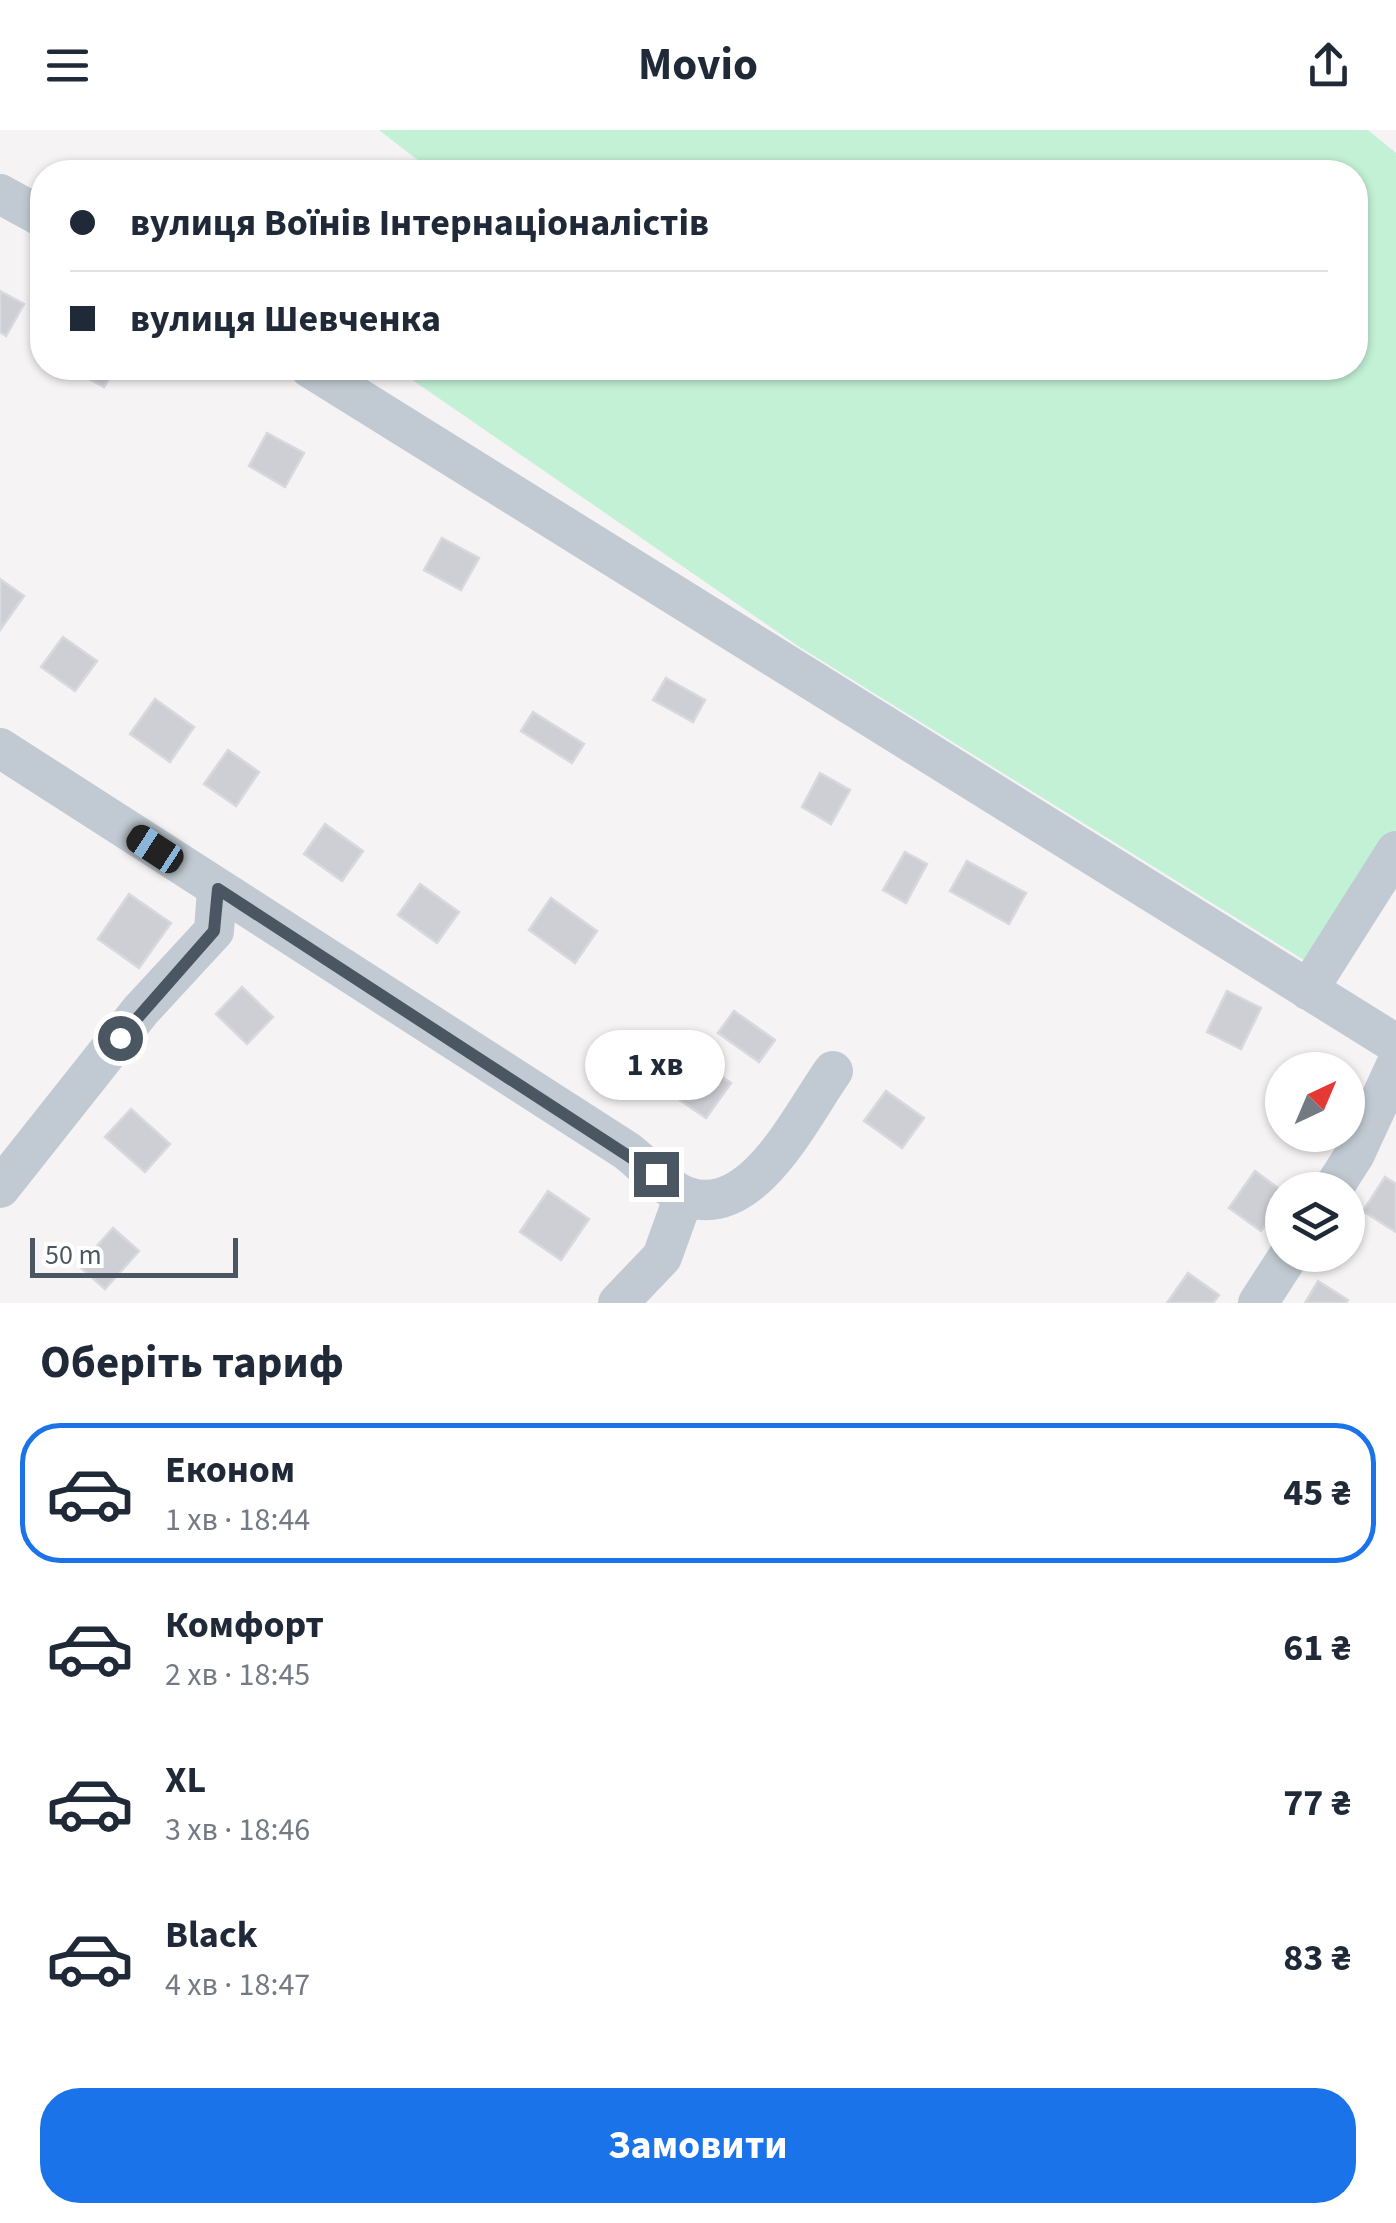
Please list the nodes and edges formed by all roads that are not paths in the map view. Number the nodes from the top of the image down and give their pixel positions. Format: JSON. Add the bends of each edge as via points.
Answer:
{"nodes":[{"id":1,"x":0,"y":194,"type":"edge"},
{"id":2,"x":30,"y":210,"type":"edge"},
{"id":3,"x":329,"y":380,"type":"edge"},
{"id":4,"x":0,"y":748,"type":"edge"},
{"id":5,"x":1396,"y":851,"type":"edge"},
{"id":6,"x":218,"y":889,"type":"junction"},
{"id":7,"x":1308,"y":990,"type":"junction"},
{"id":8,"x":1396,"y":1044,"type":"edge"},
{"id":9,"x":1396,"y":1065,"type":"edge"},
{"id":10,"x":833,"y":1071,"type":"dead end"},
{"id":11,"x":1344,"y":1172,"type":"edge"},
{"id":12,"x":0,"y":1188,"type":"edge"},
{"id":13,"x":684,"y":1196,"type":"junction"},
{"id":14,"x":1278,"y":1272,"type":"edge"},
{"id":15,"x":618,"y":1303,"type":"edge"},
{"id":16,"x":1258,"y":1303,"type":"edge"}],
"edges":[{"from":1,"to":2,"type":"street"},
{"from":3,"to":7,"type":"street"},
{"from":4,"to":6,"type":"street"},
{"from":5,"to":7,"type":"street"},
{"from":6,"to":12,"type":"street","via":[[214,931],[141,1010]]},
{"from":6,"to":13,"type":"street","via":[[627,1151]]},
{"from":7,"to":8,"type":"street"},
{"from":9,"to":11,"type":"street"},
{"from":10,"to":13,"type":"street","via":[[741,1193],[711,1203]]},
{"from":13,"to":15,"type":"street","via":[[662,1256]]},
{"from":14,"to":16,"type":"street"}]}
